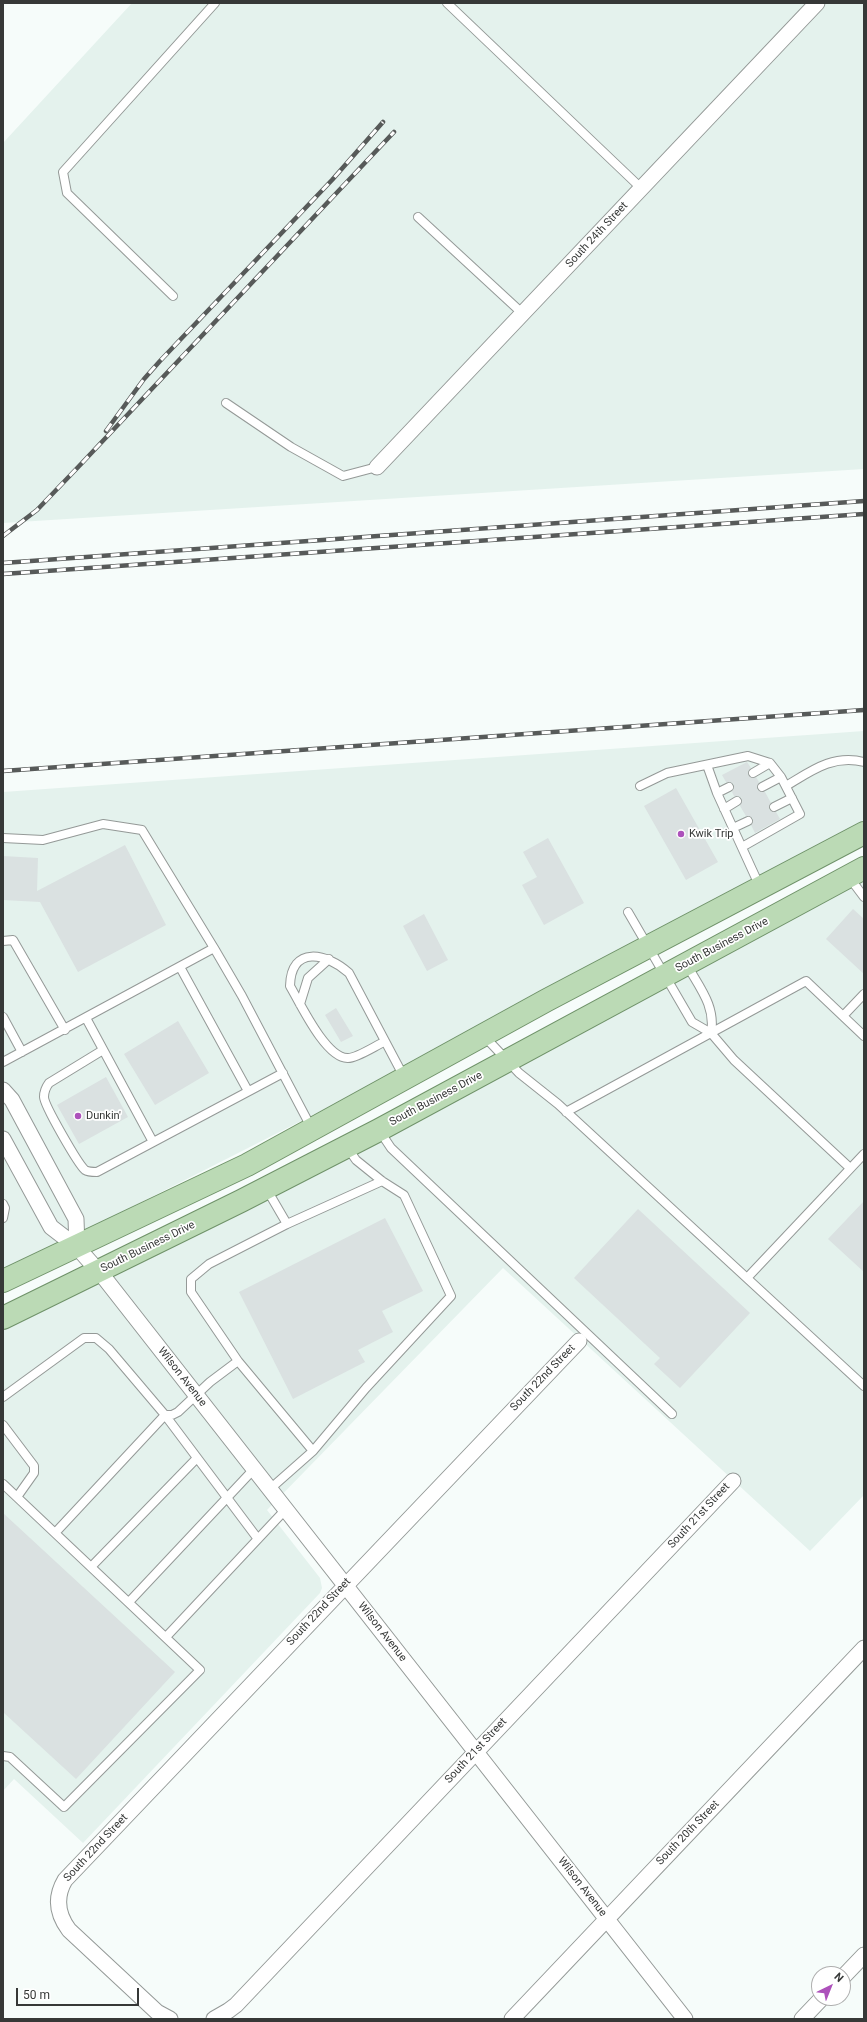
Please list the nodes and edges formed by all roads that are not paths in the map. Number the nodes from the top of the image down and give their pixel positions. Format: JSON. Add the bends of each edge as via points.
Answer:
{"nodes":[{"id":1,"x":215,"y":3,"type":"edge"},
{"id":2,"x":447,"y":3,"type":"edge"},
{"id":3,"x":817,"y":3,"type":"edge"},
{"id":4,"x":641,"y":188,"type":"junction"},
{"id":5,"x":418,"y":216,"type":"dead end"},
{"id":6,"x":173,"y":296,"type":"dead end"},
{"id":7,"x":522,"y":314,"type":"junction"},
{"id":8,"x":226,"y":403,"type":"dead end"},
{"id":9,"x":377,"y":467,"type":"joint"},
{"id":10,"x":770,"y":762,"type":"junction"},
{"id":11,"x":864,"y":762,"type":"edge"},
{"id":12,"x":706,"y":765,"type":"junction"},
{"id":13,"x":754,"y":773,"type":"dead end"},
{"id":14,"x":781,"y":777,"type":"junction"},
{"id":15,"x":640,"y":786,"type":"dead end"},
{"id":16,"x":786,"y":786,"type":"junction"},
{"id":17,"x":729,"y":787,"type":"dead end"},
{"id":18,"x":762,"y":788,"type":"dead end"},
{"id":19,"x":717,"y":793,"type":"junction"},
{"id":20,"x":792,"y":798,"type":"junction"},
{"id":21,"x":738,"y":801,"type":"dead end"},
{"id":22,"x":724,"y":808,"type":"junction"},
{"id":23,"x":774,"y":808,"type":"dead end"},
{"id":24,"x":748,"y":821,"type":"dead end"},
{"id":25,"x":733,"y":828,"type":"junction"},
{"id":26,"x":864,"y":833,"type":"edge"},
{"id":27,"x":3,"y":838,"type":"edge"},
{"id":28,"x":742,"y":847,"type":"junction"},
{"id":29,"x":857,"y":872,"type":"edge"},
{"id":30,"x":760,"y":888,"type":"junction"},
{"id":31,"x":864,"y":897,"type":"edge"},
{"id":32,"x":628,"y":912,"type":"dead end"},
{"id":33,"x":3,"y":941,"type":"edge"},
{"id":34,"x":648,"y":947,"type":"junction"},
{"id":35,"x":214,"y":948,"type":"junction"},
{"id":36,"x":329,"y":959,"type":"junction"},
{"id":37,"x":687,"y":965,"type":"junction"},
{"id":38,"x":180,"y":967,"type":"junction"},
{"id":39,"x":665,"y":976,"type":"junction"},
{"id":40,"x":864,"y":994,"type":"edge"},
{"id":41,"x":300,"y":1004,"type":"junction"},
{"id":42,"x":843,"y":1016,"type":"junction"},
{"id":43,"x":3,"y":1017,"type":"edge"},
{"id":44,"x":86,"y":1018,"type":"junction"},
{"id":45,"x":65,"y":1030,"type":"junction"},
{"id":46,"x":711,"y":1033,"type":"junction"},
{"id":47,"x":484,"y":1035,"type":"junction"},
{"id":48,"x":864,"y":1036,"type":"edge"},
{"id":49,"x":384,"y":1042,"type":"junction"},
{"id":50,"x":103,"y":1050,"type":"junction"},
{"id":51,"x":22,"y":1052,"type":"junction"},
{"id":52,"x":507,"y":1061,"type":"junction"},
{"id":53,"x":3,"y":1062,"type":"edge"},
{"id":54,"x":283,"y":1073,"type":"junction"},
{"id":55,"x":404,"y":1078,"type":"junction"},
{"id":56,"x":3,"y":1090,"type":"edge"},
{"id":57,"x":248,"y":1092,"type":"junction"},
{"id":58,"x":566,"y":1112,"type":"junction"},
{"id":59,"x":312,"y":1129,"type":"junction"},
{"id":60,"x":379,"y":1130,"type":"junction"},
{"id":61,"x":3,"y":1139,"type":"edge"},
{"id":62,"x":153,"y":1142,"type":"junction"},
{"id":63,"x":346,"y":1146,"type":"junction"},
{"id":64,"x":864,"y":1154,"type":"edge"},
{"id":65,"x":850,"y":1168,"type":"junction"},
{"id":66,"x":382,"y":1181,"type":"junction"},
{"id":67,"x":266,"y":1188,"type":"junction"},
{"id":68,"x":3,"y":1204,"type":"edge"},
{"id":69,"x":3,"y":1218,"type":"edge"},
{"id":70,"x":287,"y":1224,"type":"junction"},
{"id":71,"x":77,"y":1246,"type":"junction"},
{"id":72,"x":98,"y":1271,"type":"junction"},
{"id":73,"x":747,"y":1278,"type":"junction"},
{"id":74,"x":3,"y":1282,"type":"edge"},
{"id":75,"x":3,"y":1318,"type":"edge"},
{"id":76,"x":579,"y":1341,"type":"dead end"},
{"id":77,"x":238,"y":1361,"type":"junction"},
{"id":78,"x":864,"y":1386,"type":"edge"},
{"id":79,"x":196,"y":1396,"type":"junction"},
{"id":80,"x":3,"y":1397,"type":"edge"},
{"id":81,"x":672,"y":1414,"type":"dead end"},
{"id":82,"x":165,"y":1415,"type":"junction"},
{"id":83,"x":3,"y":1425,"type":"edge"},
{"id":84,"x":313,"y":1451,"type":"junction"},
{"id":85,"x":197,"y":1458,"type":"junction"},
{"id":86,"x":254,"y":1469,"type":"junction"},
{"id":87,"x":733,"y":1481,"type":"dead end"},
{"id":88,"x":3,"y":1484,"type":"edge"},
{"id":89,"x":270,"y":1489,"type":"junction"},
{"id":90,"x":17,"y":1497,"type":"junction"},
{"id":91,"x":227,"y":1498,"type":"junction"},
{"id":92,"x":286,"y":1509,"type":"junction"},
{"id":93,"x":55,"y":1533,"type":"junction"},
{"id":94,"x":258,"y":1538,"type":"junction"},
{"id":95,"x":91,"y":1567,"type":"junction"},
{"id":96,"x":345,"y":1584,"type":"junction"},
{"id":97,"x":129,"y":1602,"type":"junction"},
{"id":98,"x":166,"y":1638,"type":"junction"},
{"id":99,"x":864,"y":1648,"type":"edge"},
{"id":100,"x":476,"y":1752,"type":"junction"},
{"id":101,"x":3,"y":1756,"type":"edge"},
{"id":102,"x":607,"y":1919,"type":"junction"},
{"id":103,"x":864,"y":1955,"type":"edge"},
{"id":104,"x":851,"y":1969,"type":"edge"},
{"id":105,"x":814,"y":2006,"type":"edge"},
{"id":106,"x":170,"y":2019,"type":"edge"},
{"id":107,"x":215,"y":2019,"type":"edge"},
{"id":108,"x":512,"y":2019,"type":"edge"},
{"id":109,"x":685,"y":2019,"type":"edge"},
{"id":110,"x":802,"y":2019,"type":"edge"}],
"edges":[{"from":1,"to":6,"type":"lane","via":[[63,172],[67,193]]},
{"from":2,"to":4,"type":"lane"},
{"from":3,"to":4,"type":"street","name":"South 24th Street"},
{"from":4,"to":7,"type":"street","name":"South 24th Street"},
{"from":5,"to":7,"type":"lane"},
{"from":7,"to":9,"type":"street","name":"South 24th Street"},
{"from":8,"to":9,"type":"lane","via":[[291,447],[343,476]]},
{"from":10,"to":12,"type":"lane","via":[[748,756]]},
{"from":10,"to":13,"type":"lane"},
{"from":10,"to":14,"type":"lane"},
{"from":11,"to":16,"type":"lane","via":[[856,759],[828,761]]},
{"from":12,"to":15,"type":"lane","via":[[667,773]]},
{"from":12,"to":19,"type":"lane"},
{"from":14,"to":16,"type":"lane"},
{"from":14,"to":18,"type":"lane"},
{"from":16,"to":20,"type":"lane"},
{"from":17,"to":19,"type":"lane"},
{"from":19,"to":22,"type":"lane"},
{"from":20,"to":23,"type":"lane"},
{"from":20,"to":28,"type":"lane","via":[[800,814]]},
{"from":21,"to":22,"type":"lane"},
{"from":22,"to":25,"type":"lane"},
{"from":24,"to":25,"type":"lane"},
{"from":25,"to":28,"type":"lane"},
{"from":26,"to":30,"type":"main road"},
{"from":27,"to":35,"type":"lane","via":[[43,840],[103,824],[142,830]]},
{"from":28,"to":30,"type":"lane"},
{"from":29,"to":31,"type":"lane"},
{"from":29,"to":37,"type":"main road","name":"South Business Drive"},
{"from":30,"to":34,"type":"main road"},
{"from":32,"to":34,"type":"lane"},
{"from":33,"to":45,"type":"lane","via":[[13,940]]},
{"from":34,"to":39,"type":"lane"},
{"from":34,"to":47,"type":"main road"},
{"from":35,"to":38,"type":"lane"},
{"from":35,"to":54,"type":"lane"},
{"from":36,"to":41,"type":"lane","via":[[308,978]]},
{"from":36,"to":41,"type":"lane","via":[[311,956],[300,960],[294,968],[290,986]]},
{"from":36,"to":49,"type":"lane","via":[[349,973]]},
{"from":37,"to":39,"type":"main road","name":"South Business Drive"},
{"from":37,"to":46,"type":"lane","via":[[710,1008],[713,1020]]},
{"from":38,"to":44,"type":"lane"},
{"from":38,"to":57,"type":"lane"},
{"from":39,"to":46,"type":"lane","via":[[689,1019]]},
{"from":39,"to":52,"type":"main road","name":"South Business Drive"},
{"from":40,"to":42,"type":"lane"},
{"from":41,"to":49,"type":"lane","via":[[328,1047],[338,1056],[348,1058]]},
{"from":42,"to":46,"type":"lane","via":[[806,981]]},
{"from":42,"to":48,"type":"lane"},
{"from":43,"to":51,"type":"lane"},
{"from":44,"to":45,"type":"lane"},
{"from":44,"to":50,"type":"lane"},
{"from":45,"to":51,"type":"lane"},
{"from":46,"to":58,"type":"lane"},
{"from":46,"to":65,"type":"lane","via":[[734,1060]]},
{"from":47,"to":52,"type":"lane"},
{"from":47,"to":55,"type":"main road"},
{"from":49,"to":55,"type":"lane"},
{"from":50,"to":62,"type":"lane"},
{"from":50,"to":62,"type":"lane","via":[[49,1083],[44,1090],[44,1098],[57,1125],[86,1171],[97,1172]]},
{"from":51,"to":53,"type":"lane"},
{"from":52,"to":58,"type":"lane"},
{"from":52,"to":60,"type":"main road","name":"South Business Drive"},
{"from":54,"to":57,"type":"lane"},
{"from":54,"to":59,"type":"lane"},
{"from":55,"to":59,"type":"main road"},
{"from":56,"to":71,"type":"street","via":[[12,1100],[76,1219]]},
{"from":57,"to":62,"type":"lane"},
{"from":58,"to":73,"type":"lane"},
{"from":59,"to":71,"type":"main road","via":[[247,1165]]},
{"from":60,"to":63,"type":"main road","name":"South Business Drive"},
{"from":60,"to":81,"type":"lane","via":[[391,1148]]},
{"from":61,"to":71,"type":"street","name":"Wilson Avenue","via":[[51,1227]]},
{"from":63,"to":66,"type":"lane","via":[[356,1160]]},
{"from":63,"to":67,"type":"main road","name":"South Business Drive"},
{"from":64,"to":65,"type":"lane"},
{"from":65,"to":73,"type":"lane"},
{"from":66,"to":70,"type":"lane"},
{"from":66,"to":84,"type":"lane","via":[[404,1196],[451,1296],[366,1388]]},
{"from":67,"to":70,"type":"lane"},
{"from":67,"to":72,"type":"main road","name":"South Business Drive"},
{"from":68,"to":69,"type":"lane"},
{"from":70,"to":77,"type":"lane","via":[[210,1264],[192,1279],[191,1292]]},
{"from":71,"to":72,"type":"street","name":"Wilson Avenue"},
{"from":71,"to":74,"type":"main road"},
{"from":72,"to":75,"type":"main road","name":"South Business Drive"},
{"from":72,"to":79,"type":"street","name":"Wilson Avenue"},
{"from":73,"to":78,"type":"lane"},
{"from":76,"to":96,"type":"street","name":"South 22nd Street"},
{"from":77,"to":79,"type":"lane"},
{"from":77,"to":84,"type":"lane"},
{"from":79,"to":82,"type":"lane","via":[[178,1412]]},
{"from":79,"to":86,"type":"street","name":"Wilson Avenue"},
{"from":80,"to":82,"type":"lane","via":[[84,1338],[96,1338],[109,1349]]},
{"from":82,"to":85,"type":"lane"},
{"from":82,"to":93,"type":"lane"},
{"from":83,"to":90,"type":"lane","via":[[34,1466],[34,1473]]},
{"from":84,"to":89,"type":"lane"},
{"from":85,"to":91,"type":"lane"},
{"from":85,"to":95,"type":"lane"},
{"from":86,"to":89,"type":"street","name":"Wilson Avenue"},
{"from":86,"to":91,"type":"lane"},
{"from":87,"to":100,"type":"street","name":"South 21st Street"},
{"from":88,"to":90,"type":"lane"},
{"from":89,"to":92,"type":"street","name":"Wilson Avenue"},
{"from":90,"to":93,"type":"lane"},
{"from":91,"to":94,"type":"lane"},
{"from":91,"to":97,"type":"lane"},
{"from":92,"to":94,"type":"lane"},
{"from":92,"to":96,"type":"street","name":"Wilson Avenue"},
{"from":93,"to":95,"type":"lane"},
{"from":94,"to":98,"type":"lane"},
{"from":95,"to":97,"type":"lane"},
{"from":96,"to":100,"type":"street","name":"Wilson Avenue"},
{"from":96,"to":106,"type":"street","name":"South 22nd Street","via":[[61,1886],[58,1910],[69,1930],[156,2012]]},
{"from":97,"to":98,"type":"lane"},
{"from":98,"to":101,"type":"lane","via":[[200,1670],[64,1807],[10,1757]]},
{"from":99,"to":102,"type":"street","name":"South 20th Street"},
{"from":100,"to":102,"type":"street","name":"Wilson Avenue"},
{"from":100,"to":107,"type":"street","name":"South 21st Street","via":[[236,2005]]},
{"from":102,"to":108,"type":"street","name":"South 20th Street"},
{"from":102,"to":109,"type":"street","name":"Wilson Avenue"},
{"from":103,"to":104,"type":"street"},
{"from":105,"to":110,"type":"street"}]}
